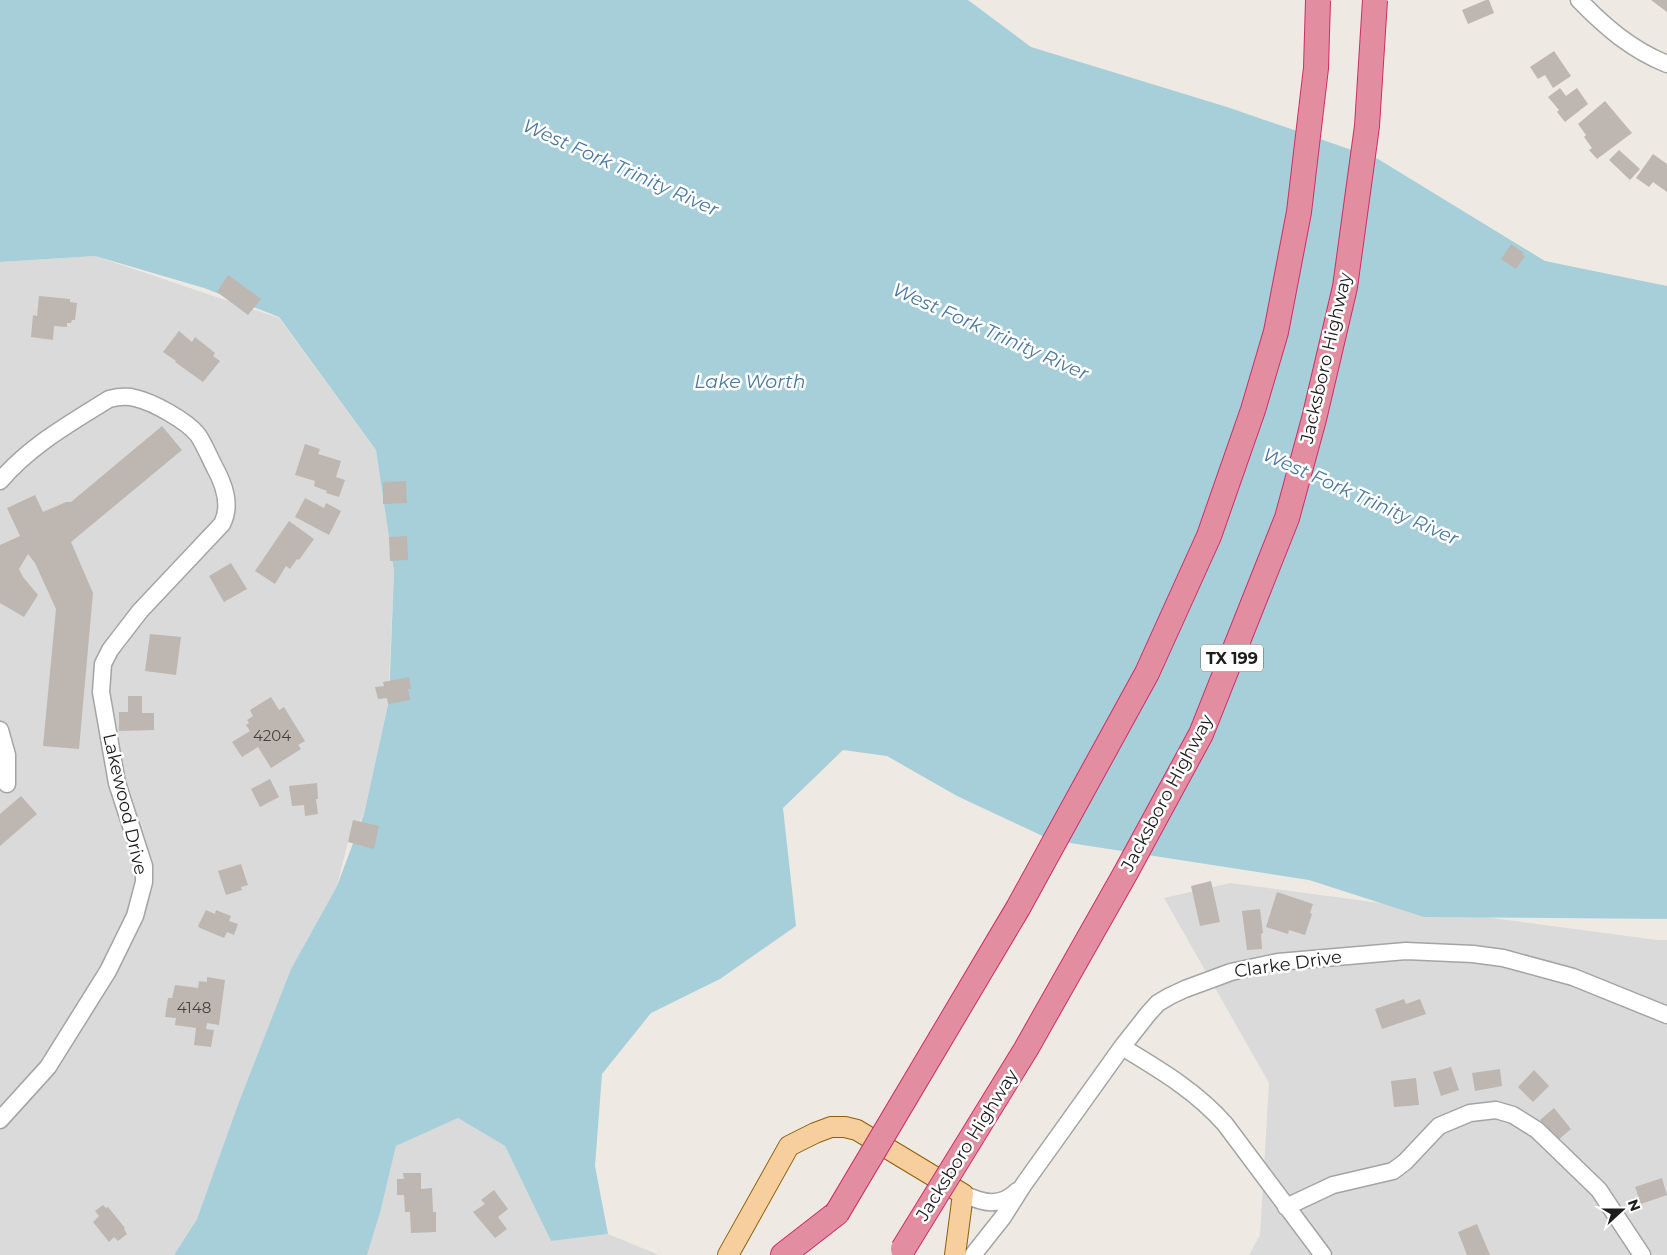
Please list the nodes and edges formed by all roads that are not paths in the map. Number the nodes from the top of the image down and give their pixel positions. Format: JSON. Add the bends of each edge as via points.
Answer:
{"nodes":[{"id":1,"x":1318,"y":0,"type":"edge"},
{"id":2,"x":1375,"y":0,"type":"edge"},
{"id":3,"x":1579,"y":0,"type":"edge"},
{"id":4,"x":1667,"y":64,"type":"edge"},
{"id":5,"x":0,"y":481,"type":"edge"},
{"id":6,"x":0,"y":730,"type":"edge"},
{"id":7,"x":7,"y":784,"type":"dead end"},
{"id":8,"x":1667,"y":1015,"type":"edge"},
{"id":9,"x":1122,"y":1047,"type":"junction"},
{"id":10,"x":0,"y":1120,"type":"edge"},
{"id":11,"x":1024,"y":1184,"type":"junction"},
{"id":12,"x":963,"y":1194,"type":"junction"},
{"id":13,"x":1286,"y":1207,"type":"junction"},
{"id":14,"x":902,"y":1252,"type":"edge"},
{"id":15,"x":728,"y":1255,"type":"edge"},
{"id":16,"x":783,"y":1255,"type":"edge"},
{"id":17,"x":955,"y":1255,"type":"edge"},
{"id":18,"x":973,"y":1255,"type":"edge"},
{"id":19,"x":1323,"y":1255,"type":"edge"},
{"id":20,"x":1642,"y":1255,"type":"edge"}],
"edges":[{"from":1,"to":16,"type":"highway","bridge":true,"via":[[1316,68],[1299,212],[1276,332],[1209,536],[1147,673],[1018,908],[837,1213]]},
{"from":2,"to":14,"type":"highway","name":"Jacksboro Highway","number":"TX 199","bridge":true,"via":[[1367,126],[1345,287],[1287,518],[1201,734],[1026,1049]]},
{"from":3,"to":4,"type":"street","via":[[1624,41]]},
{"from":5,"to":10,"type":"street","name":"Lakewood Drive","via":[[42,441],[108,399],[135,398],[181,420],[198,435],[222,481],[227,503],[222,524],[140,611],[103,664],[101,692],[117,783],[144,866],[144,882],[134,916],[108,971],[48,1067]]},
{"from":6,"to":7,"type":"street","via":[[7,755]]},
{"from":8,"to":9,"type":"street","name":"Clarke Drive","via":[[1573,978],[1503,958],[1406,951],[1278,962],[1231,972],[1158,1003]]},
{"from":9,"to":11,"type":"street","name":"Clarke Drive"},
{"from":9,"to":13,"type":"street","via":[[1203,1100],[1225,1124]]},
{"from":11,"to":12,"type":"street","via":[[1014,1195],[998,1203],[979,1201]]},
{"from":11,"to":18,"type":"street","name":"Clarke Drive"},
{"from":12,"to":15,"type":"main road","via":[[857,1130],[845,1126],[831,1127],[789,1146]]},
{"from":12,"to":17,"type":"main road"},
{"from":13,"to":19,"type":"street"},
{"from":13,"to":20,"type":"street","via":[[1333,1185],[1394,1171],[1439,1126],[1470,1113],[1496,1110],[1514,1115],[1537,1130],[1598,1190]]}]}
